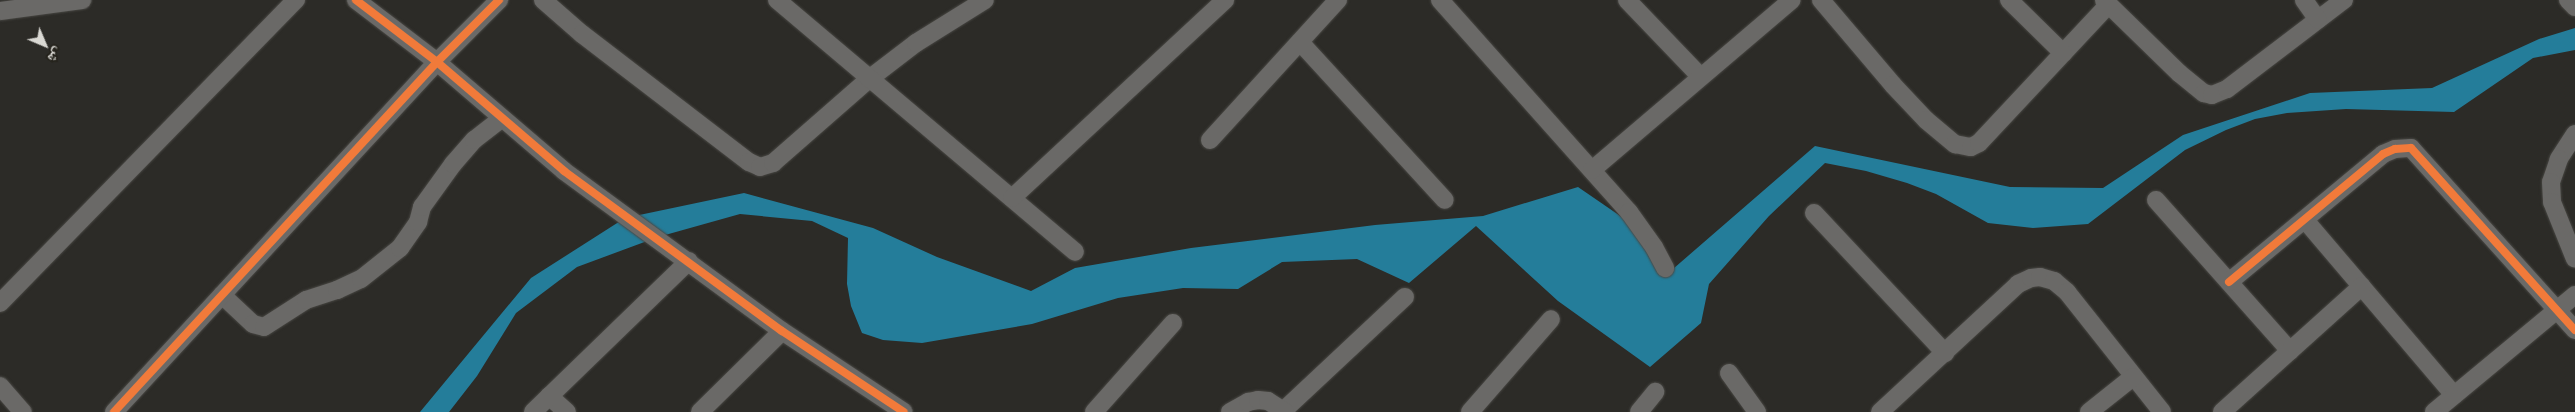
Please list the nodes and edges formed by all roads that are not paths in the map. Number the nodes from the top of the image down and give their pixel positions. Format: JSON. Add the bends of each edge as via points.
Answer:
{"nodes":[{"id":1,"x":82,"y":0,"type":"edge"},
{"id":2,"x":296,"y":0,"type":"edge"},
{"id":3,"x":356,"y":0,"type":"edge"},
{"id":4,"x":499,"y":0,"type":"edge"},
{"id":5,"x":543,"y":0,"type":"edge"},
{"id":6,"x":777,"y":0,"type":"edge"},
{"id":7,"x":986,"y":0,"type":"edge"},
{"id":8,"x":1225,"y":0,"type":"edge"},
{"id":9,"x":1338,"y":0,"type":"edge"},
{"id":10,"x":1628,"y":0,"type":"edge"},
{"id":11,"x":1792,"y":0,"type":"edge"},
{"id":12,"x":1821,"y":0,"type":"edge"},
{"id":13,"x":2009,"y":0,"type":"edge"},
{"id":14,"x":2304,"y":0,"type":"edge"},
{"id":15,"x":2344,"y":0,"type":"edge"},
{"id":16,"x":2568,"y":0,"type":"edge"},
{"id":17,"x":1443,"y":1,"type":"edge"},
{"id":18,"x":2106,"y":2,"type":"edge"},
{"id":19,"x":2575,"y":7,"type":"edge"},
{"id":20,"x":5,"y":10,"type":"edge"},
{"id":21,"x":2318,"y":20,"type":"junction"},
{"id":22,"x":1300,"y":42,"type":"junction"},
{"id":23,"x":2063,"y":53,"type":"junction"},
{"id":24,"x":437,"y":62,"type":"junction"},
{"id":25,"x":1700,"y":76,"type":"junction"},
{"id":26,"x":869,"y":79,"type":"junction"},
{"id":27,"x":501,"y":119,"type":"junction"},
{"id":28,"x":2575,"y":134,"type":"edge"},
{"id":29,"x":1210,"y":140,"type":"dead end"},
{"id":30,"x":1592,"y":170,"type":"junction"},
{"id":31,"x":1012,"y":198,"type":"junction"},
{"id":32,"x":1445,"y":200,"type":"dead end"},
{"id":33,"x":2156,"y":200,"type":"dead end"},
{"id":34,"x":1814,"y":213,"type":"dead end"},
{"id":35,"x":2305,"y":220,"type":"junction"},
{"id":36,"x":1075,"y":252,"type":"dead end"},
{"id":37,"x":2575,"y":259,"type":"edge"},
{"id":38,"x":689,"y":261,"type":"junction"},
{"id":39,"x":1665,"y":268,"type":"dead end"},
{"id":40,"x":2229,"y":282,"type":"junction"},
{"id":41,"x":2362,"y":286,"type":"junction"},
{"id":42,"x":2575,"y":295,"type":"edge"},
{"id":43,"x":222,"y":296,"type":"junction"},
{"id":44,"x":1404,"y":297,"type":"dead end"},
{"id":45,"x":0,"y":303,"type":"edge"},
{"id":46,"x":2556,"y":311,"type":"junction"},
{"id":47,"x":1551,"y":319,"type":"dead end"},
{"id":48,"x":1173,"y":322,"type":"dead end"},
{"id":49,"x":2575,"y":330,"type":"edge"},
{"id":50,"x":782,"y":331,"type":"junction"},
{"id":51,"x":2290,"y":351,"type":"junction"},
{"id":52,"x":1946,"y":353,"type":"junction"},
{"id":53,"x":1729,"y":373,"type":"dead end"},
{"id":54,"x":2133,"y":377,"type":"junction"},
{"id":55,"x":0,"y":386,"type":"edge"},
{"id":56,"x":1655,"y":392,"type":"dead end"},
{"id":57,"x":2454,"y":395,"type":"junction"},
{"id":58,"x":549,"y":396,"type":"junction"},
{"id":59,"x":1284,"y":411,"type":"edge"},
{"id":60,"x":22,"y":412,"type":"edge"},
{"id":61,"x":114,"y":412,"type":"edge"},
{"id":62,"x":534,"y":412,"type":"edge"},
{"id":63,"x":568,"y":412,"type":"edge"},
{"id":64,"x":700,"y":412,"type":"edge"},
{"id":65,"x":904,"y":412,"type":"edge"},
{"id":66,"x":1094,"y":412,"type":"edge"},
{"id":67,"x":1230,"y":412,"type":"edge"},
{"id":68,"x":1470,"y":412,"type":"edge"},
{"id":69,"x":1638,"y":412,"type":"edge"},
{"id":70,"x":1757,"y":412,"type":"edge"},
{"id":71,"x":1880,"y":412,"type":"edge"},
{"id":72,"x":2089,"y":412,"type":"edge"},
{"id":73,"x":2162,"y":412,"type":"edge"},
{"id":74,"x":2222,"y":412,"type":"edge"},
{"id":75,"x":2434,"y":412,"type":"edge"}],
"edges":[{"from":1,"to":20,"type":"street"},
{"from":2,"to":45,"type":"street"},
{"from":3,"to":24,"type":"street"},
{"from":4,"to":24,"type":"street"},
{"from":5,"to":26,"type":"street","via":[[582,34],[754,165],[767,166],[773,162]]},
{"from":6,"to":26,"type":"street"},
{"from":7,"to":26,"type":"street","via":[[916,43]]},
{"from":8,"to":31,"type":"street"},
{"from":9,"to":22,"type":"street"},
{"from":10,"to":25,"type":"street"},
{"from":11,"to":25,"type":"street"},
{"from":12,"to":23,"type":"street","via":[[1913,106],[1962,147],[1979,143]]},
{"from":13,"to":23,"type":"street"},
{"from":14,"to":21,"type":"street"},
{"from":15,"to":21,"type":"street"},
{"from":16,"to":19,"type":"street"},
{"from":17,"to":30,"type":"street"},
{"from":18,"to":21,"type":"street","via":[[2179,73],[2204,93],[2212,95],[2227,89]]},
{"from":18,"to":23,"type":"street"},
{"from":22,"to":29,"type":"street"},
{"from":22,"to":32,"type":"street"},
{"from":24,"to":27,"type":"street"},
{"from":24,"to":43,"type":"street"},
{"from":25,"to":30,"type":"street"},
{"from":26,"to":31,"type":"street"},
{"from":27,"to":38,"type":"street","via":[[564,171]]},
{"from":27,"to":43,"type":"street","via":[[474,140],[453,164],[422,207],[418,222],[400,248],[361,279],[306,300],[264,327],[253,324]]},
{"from":28,"to":37,"type":"street","via":[[2559,159],[2551,182],[2552,202]]},
{"from":30,"to":39,"type":"street","via":[[1628,212]]},
{"from":31,"to":36,"type":"street"},
{"from":33,"to":40,"type":"street"},
{"from":34,"to":52,"type":"street"},
{"from":35,"to":40,"type":"street"},
{"from":35,"to":41,"type":"street"},
{"from":35,"to":46,"type":"street","via":[[2383,154],[2411,148]]},
{"from":38,"to":50,"type":"street"},
{"from":38,"to":58,"type":"street"},
{"from":40,"to":51,"type":"street"},
{"from":41,"to":51,"type":"street"},
{"from":41,"to":57,"type":"street"},
{"from":42,"to":46,"type":"street"},
{"from":43,"to":61,"type":"street"},
{"from":44,"to":59,"type":"street"},
{"from":46,"to":49,"type":"street"},
{"from":46,"to":57,"type":"street"},
{"from":47,"to":68,"type":"street"},
{"from":48,"to":66,"type":"street"},
{"from":50,"to":64,"type":"street"},
{"from":50,"to":65,"type":"street"},
{"from":51,"to":74,"type":"street"},
{"from":52,"to":54,"type":"street","via":[[2018,284],[2040,277],[2054,281],[2067,292]]},
{"from":52,"to":71,"type":"street"},
{"from":53,"to":70,"type":"street"},
{"from":54,"to":72,"type":"street"},
{"from":54,"to":73,"type":"street"},
{"from":55,"to":60,"type":"street"},
{"from":56,"to":69,"type":"street"},
{"from":57,"to":75,"type":"street"},
{"from":58,"to":62,"type":"street"},
{"from":58,"to":63,"type":"street"},
{"from":59,"to":67,"type":"street","via":[[1268,401],[1258,400]]}]}
